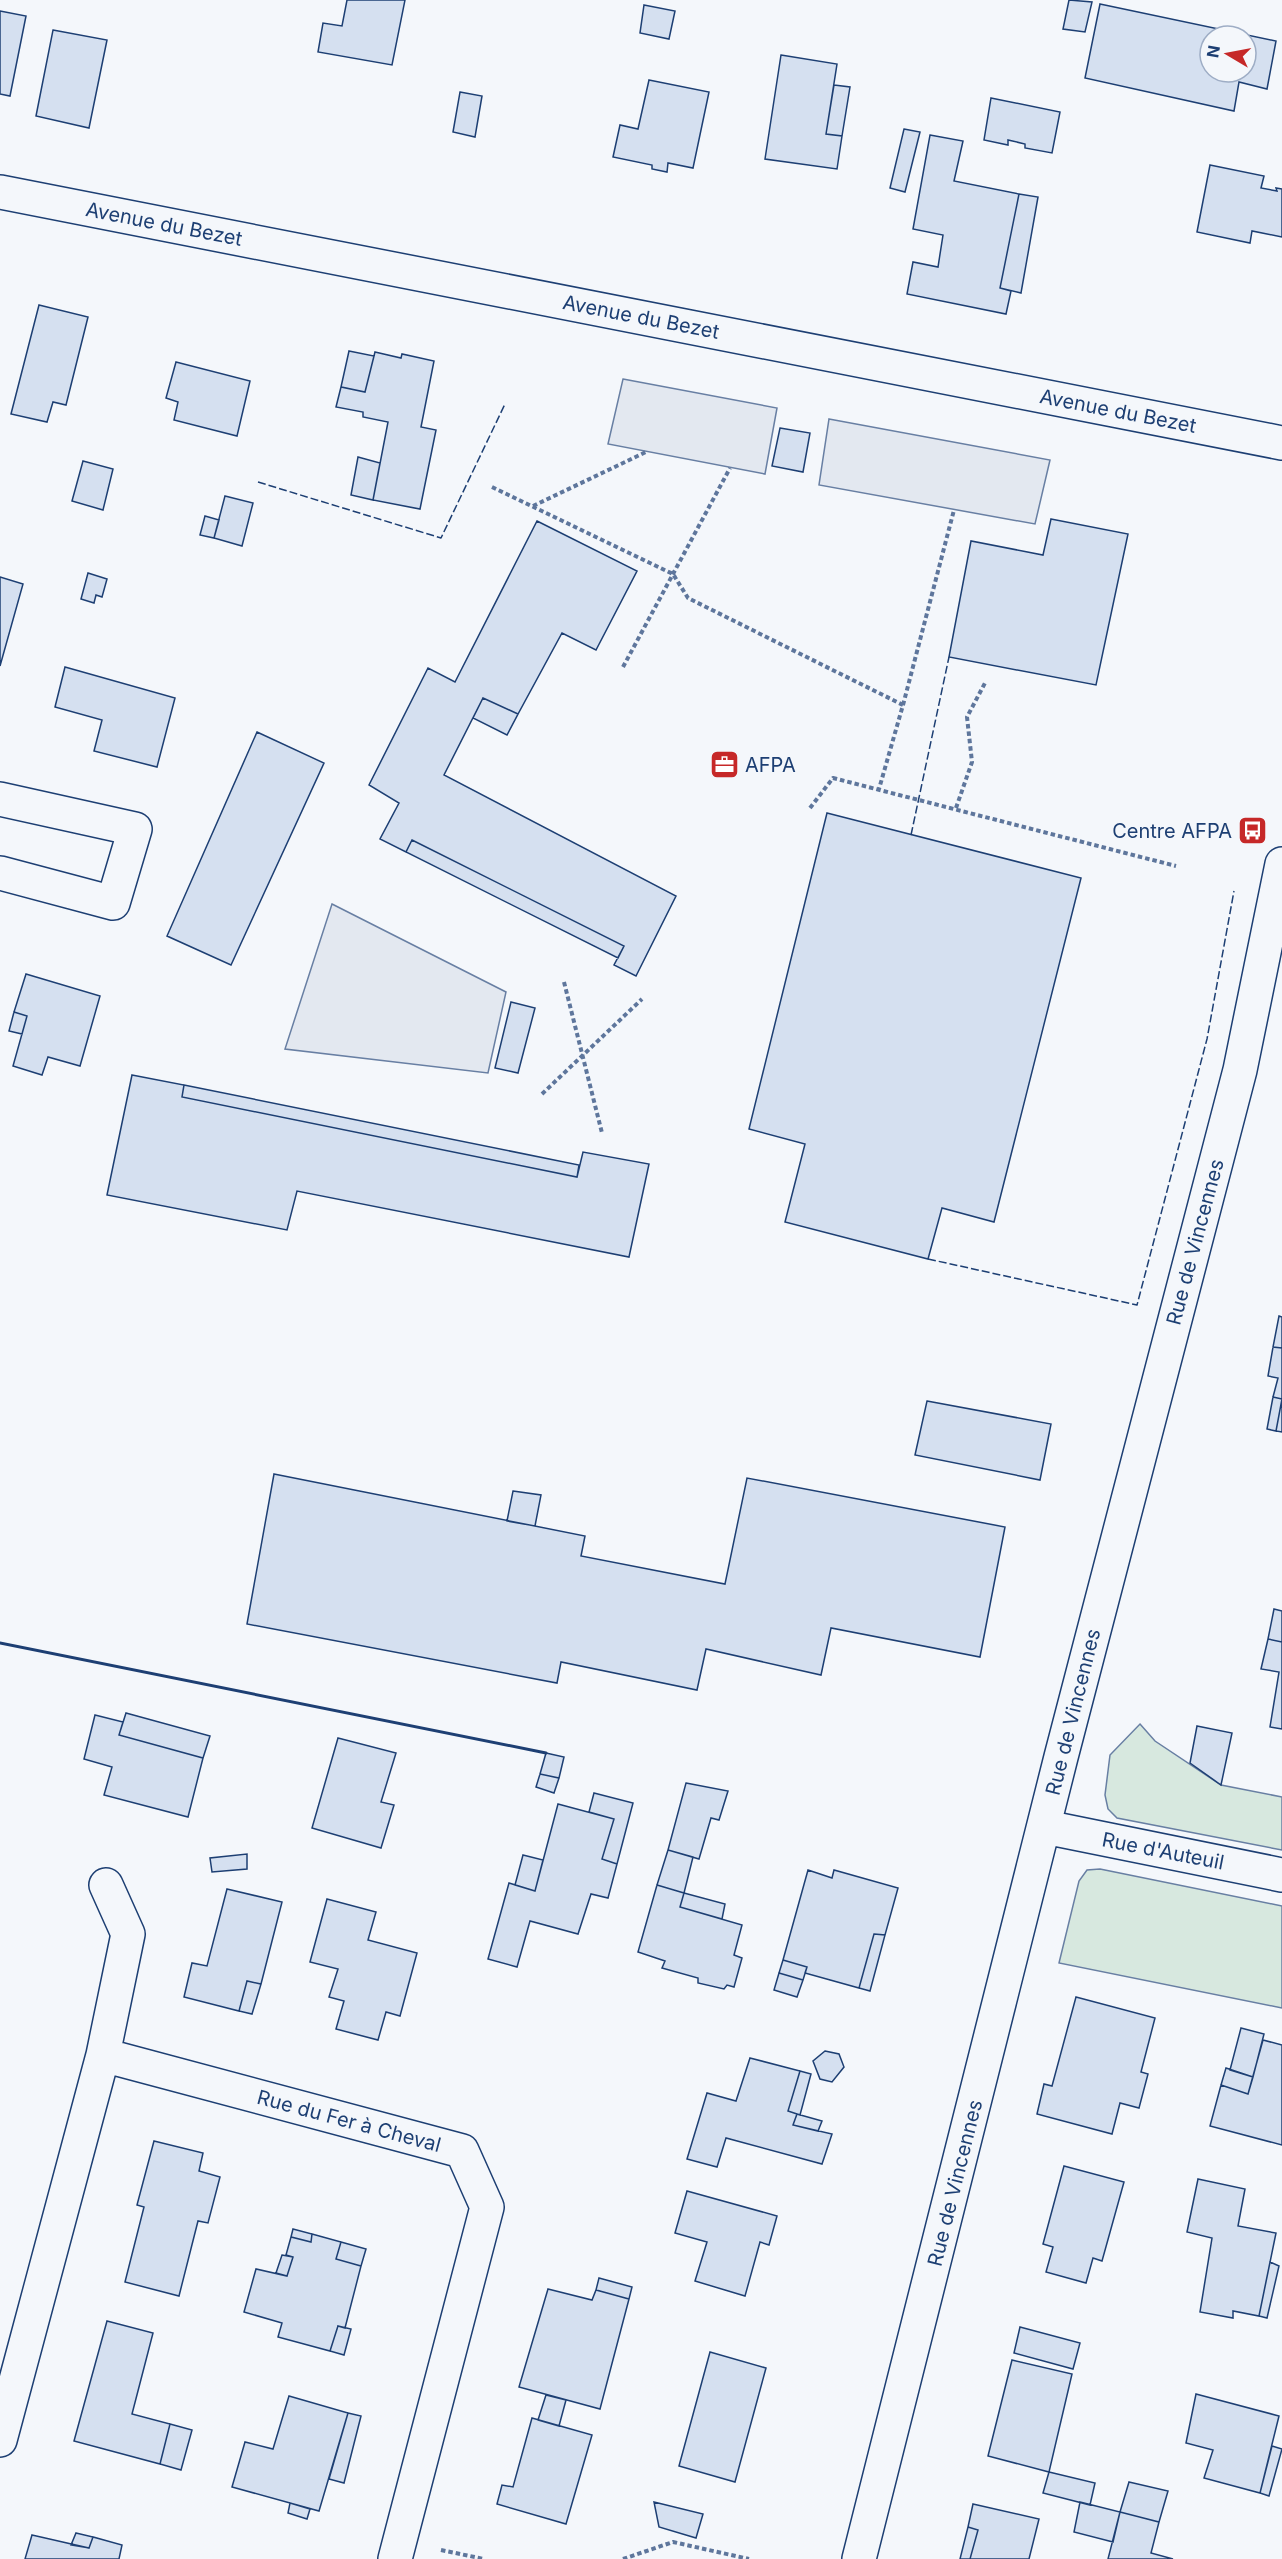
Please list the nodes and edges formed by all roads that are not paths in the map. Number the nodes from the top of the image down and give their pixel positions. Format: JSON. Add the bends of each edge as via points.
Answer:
{"nodes":[{"id":1,"x":0,"y":192,"type":"edge"},
{"id":2,"x":1282,"y":443,"type":"edge"},
{"id":3,"x":0,"y":799,"type":"edge"},
{"id":4,"x":1282,"y":864,"type":"edge"},
{"id":5,"x":0,"y":873,"type":"edge"},
{"id":6,"x":1045,"y":1827,"type":"junction"},
{"id":7,"x":1282,"y":1875,"type":"edge"},
{"id":8,"x":105,"y":1885,"type":"dead end"},
{"id":9,"x":103,"y":2055,"type":"junction"},
{"id":10,"x":0,"y":2440,"type":"edge"},
{"id":11,"x":395,"y":2559,"type":"edge"},
{"id":12,"x":859,"y":2559,"type":"edge"}],
"edges":[{"from":1,"to":2,"type":"street","name":"Avenue du Bezet"},
{"from":3,"to":5,"type":"street","via":[[135,829],[113,903]]},
{"from":4,"to":6,"type":"street","name":"Rue de Vincennes","via":[[1240,1070]]},
{"from":6,"to":7,"type":"street","name":"Rue d'Auteuil"},
{"from":6,"to":12,"type":"street","name":"Rue de Vincennes"},
{"from":8,"to":9,"type":"street","via":[[128,1934]]},
{"from":9,"to":10,"type":"street"},
{"from":9,"to":11,"type":"street","name":"Rue du Fer à Cheval","via":[[462,2151],[487,2207]]}]}
